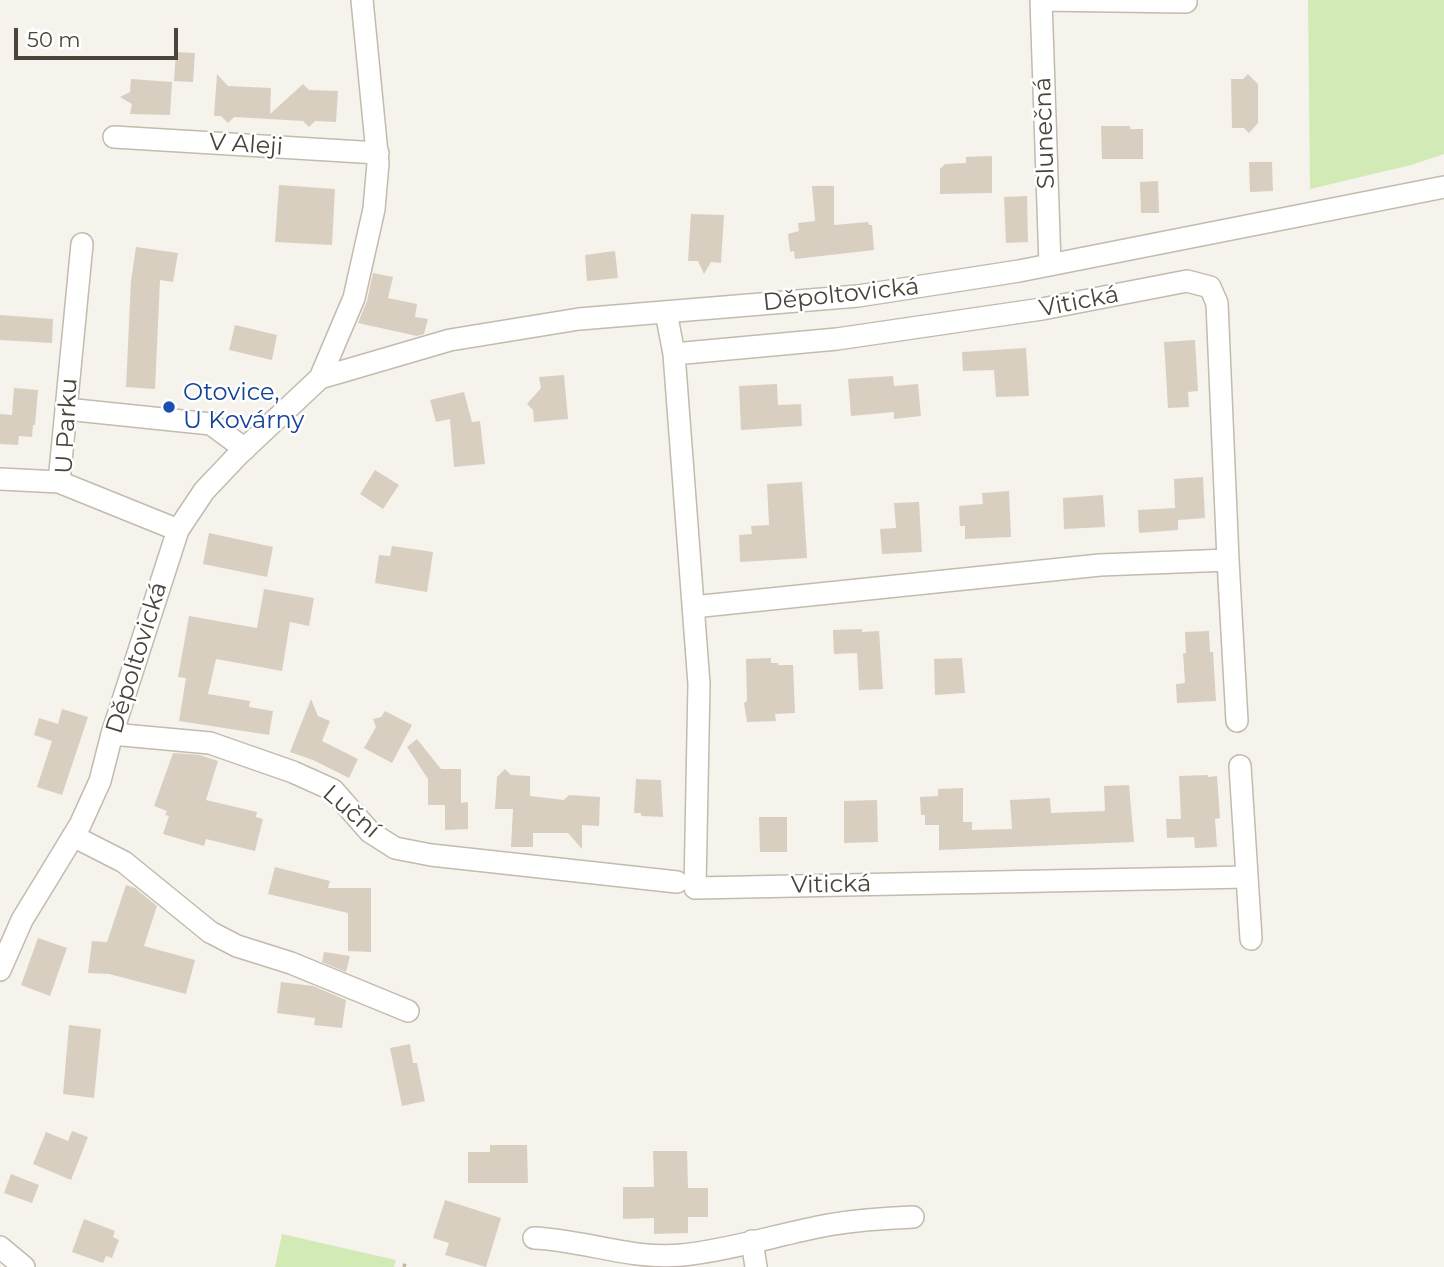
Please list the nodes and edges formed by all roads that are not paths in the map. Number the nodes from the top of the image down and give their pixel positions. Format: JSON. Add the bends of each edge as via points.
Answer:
{"nodes":[{"id":1,"x":362,"y":0,"type":"edge"},
{"id":2,"x":1041,"y":0,"type":"edge"},
{"id":3,"x":1186,"y":2,"type":"dead end"},
{"id":4,"x":114,"y":137,"type":"dead end"},
{"id":5,"x":378,"y":153,"type":"junction"},
{"id":6,"x":1444,"y":187,"type":"edge"},
{"id":7,"x":82,"y":244,"type":"dead end"},
{"id":8,"x":1050,"y":265,"type":"junction"},
{"id":9,"x":666,"y":312,"type":"junction"},
{"id":10,"x":674,"y":354,"type":"junction"},
{"id":11,"x":320,"y":378,"type":"junction"},
{"id":12,"x":66,"y":409,"type":"junction"},
{"id":13,"x":245,"y":449,"type":"junction"},
{"id":14,"x":0,"y":479,"type":"edge"},
{"id":15,"x":60,"y":482,"type":"junction"},
{"id":16,"x":178,"y":530,"type":"junction"},
{"id":17,"x":1228,"y":560,"type":"junction"},
{"id":18,"x":693,"y":607,"type":"junction"},
{"id":19,"x":1237,"y":721,"type":"dead end"},
{"id":20,"x":112,"y":734,"type":"junction"},
{"id":21,"x":1240,"y":766,"type":"dead end"},
{"id":22,"x":72,"y":836,"type":"junction"},
{"id":23,"x":1247,"y":877,"type":"junction"},
{"id":24,"x":677,"y":882,"type":"dead end"},
{"id":25,"x":1251,"y":939,"type":"dead end"},
{"id":26,"x":0,"y":970,"type":"edge"},
{"id":27,"x":408,"y":1011,"type":"dead end"},
{"id":28,"x":914,"y":1217,"type":"dead end"},
{"id":29,"x":534,"y":1238,"type":"dead end"},
{"id":30,"x":752,"y":1241,"type":"junction"},
{"id":31,"x":0,"y":1247,"type":"edge"},
{"id":32,"x":24,"y":1267,"type":"edge"},
{"id":33,"x":756,"y":1267,"type":"edge"}],
"edges":[{"from":1,"to":5,"type":"street","name":"Děpoltovická"},
{"from":2,"to":3,"type":"street"},
{"from":2,"to":8,"type":"street","name":"Slunečná"},
{"from":4,"to":5,"type":"street","name":"V Aleji"},
{"from":5,"to":11,"type":"street","name":"Děpoltovická","via":[[374,209],[354,298]]},
{"from":6,"to":8,"type":"street","name":"Děpoltovická"},
{"from":7,"to":12,"type":"street","name":"U Parku"},
{"from":8,"to":9,"type":"street","name":"Děpoltovická","via":[[858,296]]},
{"from":9,"to":10,"type":"street","name":"Vitická"},
{"from":9,"to":11,"type":"street","name":"Děpoltovická","via":[[579,319],[450,340]]},
{"from":10,"to":17,"type":"street","name":"Vitická","via":[[836,339],[1042,309],[1187,281],[1210,287],[1217,303]]},
{"from":10,"to":18,"type":"street","name":"Vitická"},
{"from":11,"to":13,"type":"street","name":"Děpoltovická"},
{"from":12,"to":13,"type":"street","via":[[211,424]]},
{"from":12,"to":15,"type":"street","name":"U Parku"},
{"from":13,"to":16,"type":"street","name":"Děpoltovická","via":[[204,491]]},
{"from":14,"to":15,"type":"street"},
{"from":15,"to":16,"type":"street","name":"U Parku"},
{"from":16,"to":20,"type":"street","name":"Děpoltovická"},
{"from":17,"to":18,"type":"street","via":[[1100,565]]},
{"from":17,"to":19,"type":"street","name":"Vitická"},
{"from":18,"to":23,"type":"street","name":"Vitická","via":[[699,684],[695,888]]},
{"from":20,"to":22,"type":"street","name":"Děpoltovická","via":[[100,781]]},
{"from":20,"to":24,"type":"street","name":"Luční","via":[[210,743],[293,772],[333,790],[370,832],[395,848]]},
{"from":21,"to":23,"type":"street"},
{"from":22,"to":26,"type":"street","name":"Děpoltovická","via":[[22,920]]},
{"from":22,"to":27,"type":"street","via":[[124,862],[211,932],[237,946]]},
{"from":23,"to":25,"type":"street"},
{"from":28,"to":30,"type":"street","via":[[831,1224]]},
{"from":29,"to":30,"type":"street","via":[[642,1256],[682,1255]]},
{"from":30,"to":33,"type":"street"},
{"from":31,"to":32,"type":"street"}]}
